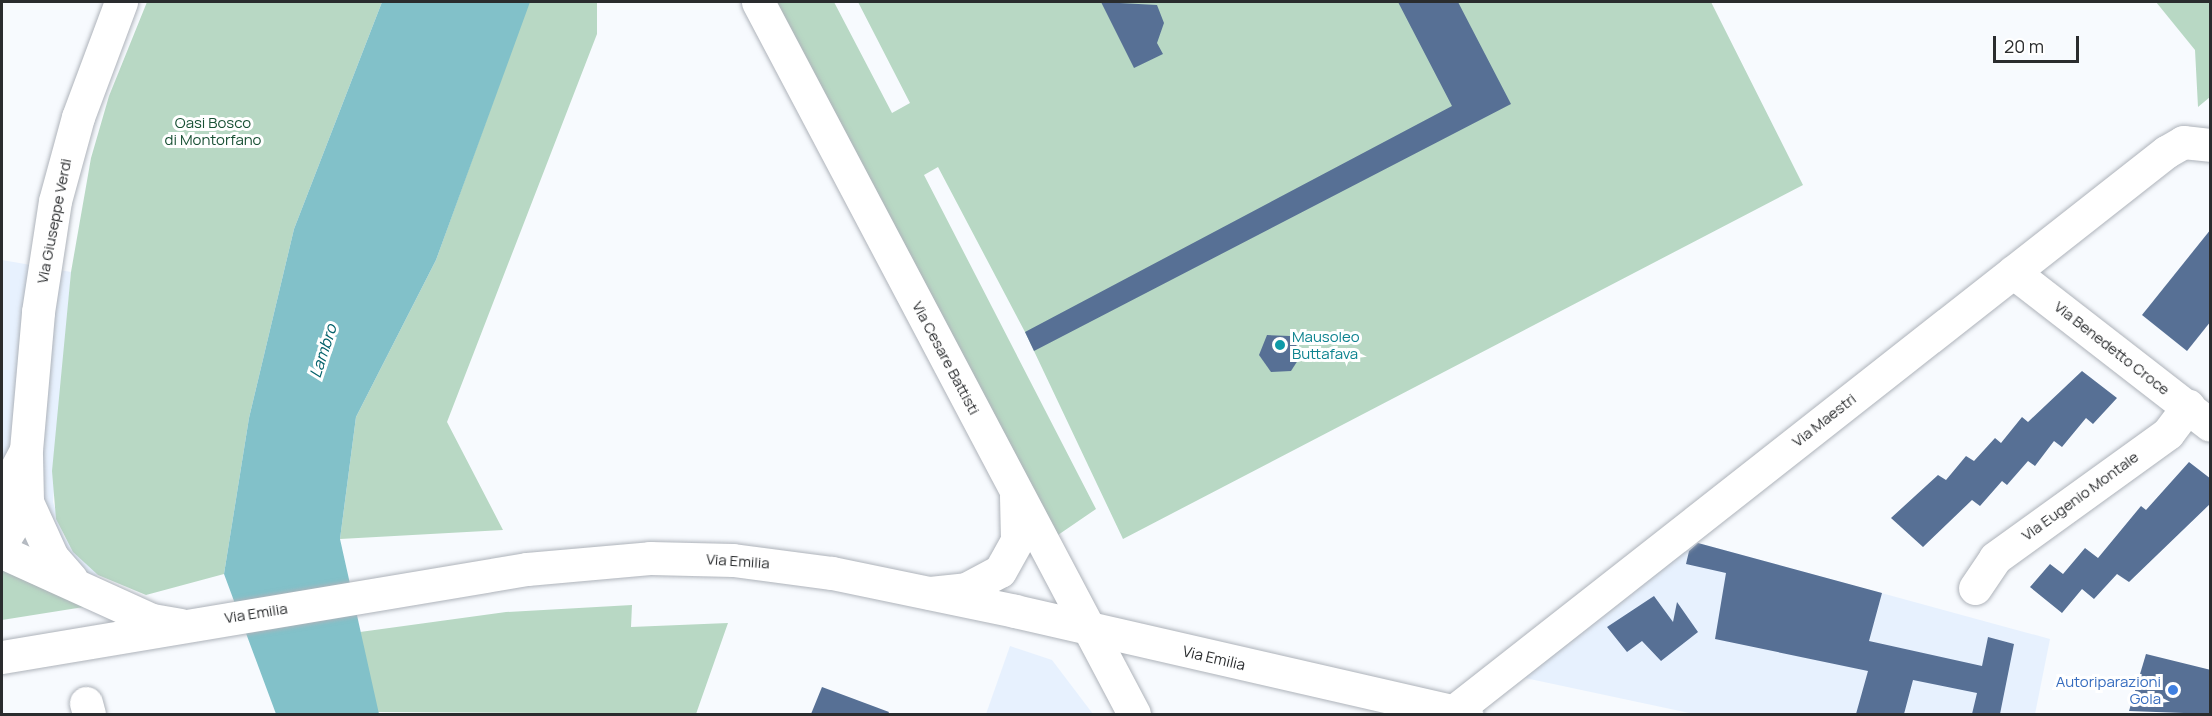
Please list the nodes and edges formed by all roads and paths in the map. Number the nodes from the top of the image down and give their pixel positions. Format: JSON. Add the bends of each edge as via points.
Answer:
{"nodes":[{"id":1,"x":121,"y":2,"type":"edge"},
{"id":2,"x":758,"y":2,"type":"edge"},
{"id":3,"x":2206,"y":143,"type":"edge"},
{"id":4,"x":2013,"y":272,"type":"junction"},
{"id":5,"x":2199,"y":416,"type":"edge"},
{"id":6,"x":1014,"y":489,"type":"junction"},
{"id":7,"x":14,"y":499,"type":"edge"},
{"id":8,"x":2,"y":542,"type":"edge"},
{"id":9,"x":2,"y":552,"type":"edge"},
{"id":10,"x":75,"y":582,"type":"junction"},
{"id":11,"x":1975,"y":588,"type":"dead end"},
{"id":12,"x":930,"y":593,"type":"junction"},
{"id":13,"x":180,"y":625,"type":"junction"},
{"id":14,"x":1088,"y":629,"type":"junction"},
{"id":15,"x":2,"y":657,"type":"edge"},
{"id":16,"x":1460,"y":713,"type":"edge"},
{"id":17,"x":1134,"y":714,"type":"edge"}],
"edges":[{"from":1,"to":7,"type":"street","name":"Via Giuseppe Verdi","via":[[78,117],[55,201],[38,312],[26,450]]},
{"from":2,"to":6,"type":"street","name":"Via Cesare Battisti"},
{"from":3,"to":4,"type":"street","name":"Via Maestri","via":[[2166,152]]},
{"from":4,"to":5,"type":"street","name":"Via Benedetto Croce"},
{"from":4,"to":16,"type":"street","name":"Via Maestri"},
{"from":5,"to":11,"type":"street","name":"Via Eugenio Montale","via":[[2168,433],[1995,558]]},
{"from":6,"to":12,"type":"street","via":[[1019,528],[1000,571],[966,589]]},
{"from":6,"to":14,"type":"street","name":"Via Cesare Battisti"},
{"from":7,"to":8,"type":"street"},
{"from":7,"to":10,"type":"street","via":[[52,557]]},
{"from":9,"to":10,"type":"street"},
{"from":10,"to":13,"type":"street","via":[[152,620]]},
{"from":12,"to":13,"type":"street","name":"Via Emilia","via":[[784,564],[650,558],[526,570]]},
{"from":12,"to":14,"type":"street","name":"Via Emilia"},
{"from":13,"to":15,"type":"street","name":"Via Emilia"},
{"from":14,"to":16,"type":"street","name":"Via Emilia"},
{"from":14,"to":17,"type":"street","name":"Via Cesare Battisti"}]}
